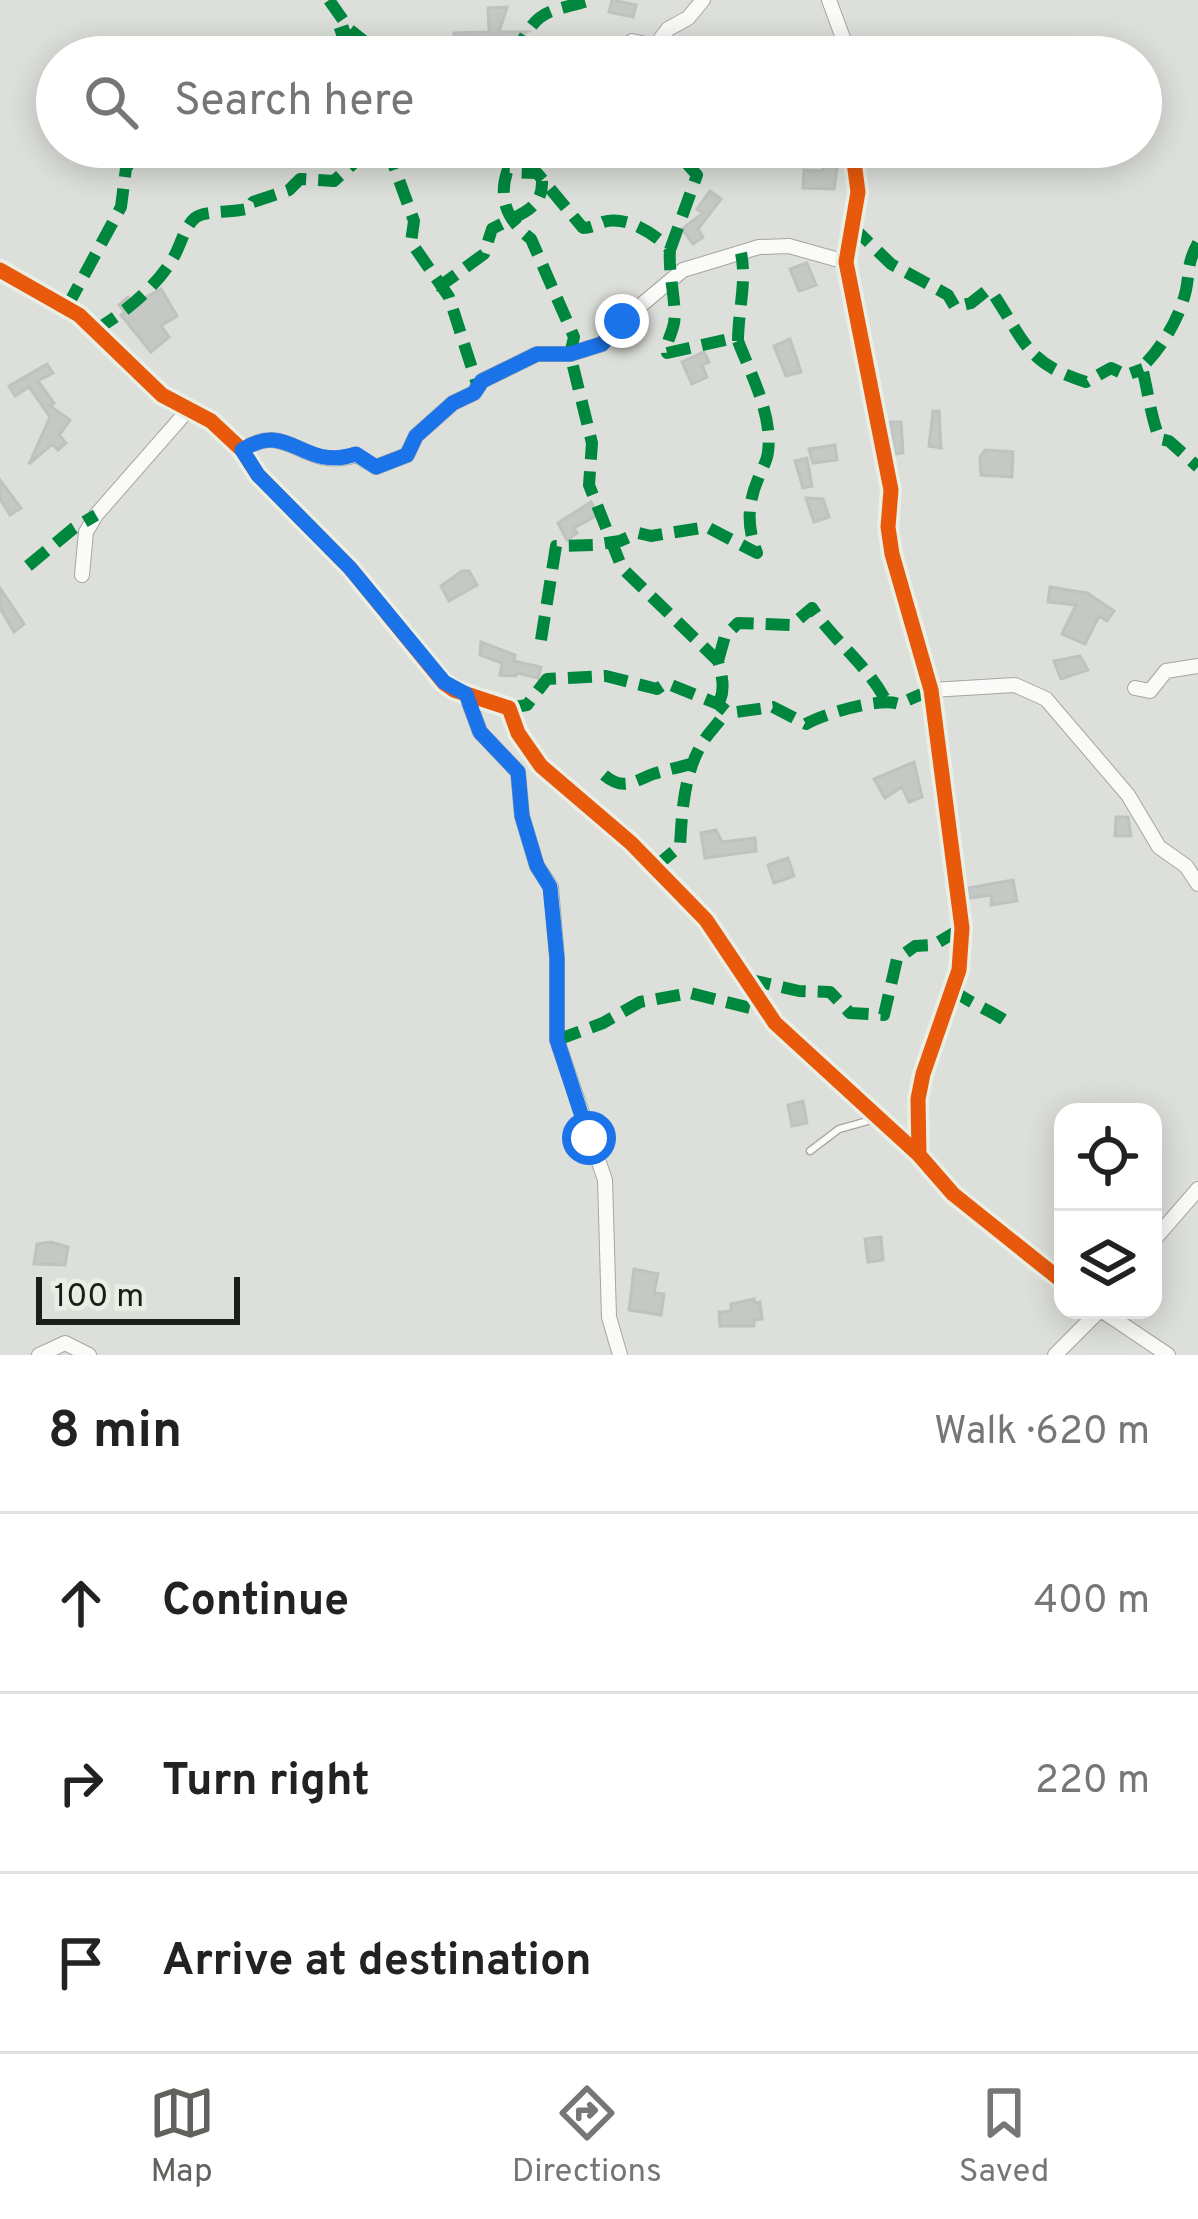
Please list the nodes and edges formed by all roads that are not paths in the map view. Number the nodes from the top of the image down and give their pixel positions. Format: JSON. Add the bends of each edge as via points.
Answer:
{"nodes":[{"id":1,"x":703,"y":0,"type":"edge"},
{"id":2,"x":830,"y":0,"type":"edge"},
{"id":3,"x":663,"y":36,"type":"edge"},
{"id":4,"x":843,"y":36,"type":"edge"},
{"id":5,"x":855,"y":168,"type":"edge"},
{"id":6,"x":846,"y":262,"type":"junction"},
{"id":7,"x":0,"y":270,"type":"edge"},
{"id":8,"x":188,"y":410,"type":"junction"},
{"id":9,"x":242,"y":450,"type":"junction"},
{"id":10,"x":82,"y":575,"type":"dead end"},
{"id":11,"x":1198,"y":666,"type":"edge"},
{"id":12,"x":1135,"y":688,"type":"dead end"},
{"id":13,"x":931,"y":690,"type":"junction"},
{"id":14,"x":466,"y":694,"type":"junction"},
{"id":15,"x":1198,"y":884,"type":"edge"},
{"id":16,"x":879,"y":1118,"type":"junction"},
{"id":17,"x":810,"y":1151,"type":"dead end"},
{"id":18,"x":919,"y":1155,"type":"junction"},
{"id":19,"x":1198,"y":1189,"type":"edge"},
{"id":20,"x":1162,"y":1231,"type":"edge"},
{"id":21,"x":1054,"y":1275,"type":"edge"},
{"id":22,"x":1091,"y":1319,"type":"edge"},
{"id":23,"x":1114,"y":1319,"type":"edge"},
{"id":24,"x":39,"y":1355,"type":"edge"},
{"id":25,"x":88,"y":1355,"type":"edge"},
{"id":26,"x":620,"y":1355,"type":"edge"},
{"id":27,"x":1055,"y":1355,"type":"edge"},
{"id":28,"x":1168,"y":1355,"type":"edge"}],
"edges":[{"from":1,"to":3,"type":"street"},
{"from":2,"to":4,"type":"street"},
{"from":5,"to":6,"type":"street"},
{"from":6,"to":9,"type":"street","via":[[789,246],[759,247],[683,270],[602,344],[537,354],[493,374],[434,418],[407,455],[376,467],[356,454],[332,462],[273,439]]},
{"from":6,"to":13,"type":"street","via":[[891,490],[892,554]]},
{"from":7,"to":8,"type":"street","via":[[79,315]]},
{"from":8,"to":9,"type":"street"},
{"from":8,"to":10,"type":"street","via":[[96,515]]},
{"from":9,"to":14,"type":"street","via":[[444,682]]},
{"from":11,"to":12,"type":"street","via":[[1166,671],[1150,691]]},
{"from":13,"to":15,"type":"street","via":[[1015,685],[1046,699],[1128,795],[1159,847]]},
{"from":13,"to":18,"type":"street","via":[[963,946],[923,1074]]},
{"from":14,"to":16,"type":"street","via":[[509,708],[541,766],[690,902],[775,1023]]},
{"from":14,"to":26,"type":"street","via":[[480,732],[518,772],[522,816],[550,887],[557,1040],[605,1180],[609,1317]]},
{"from":16,"to":17,"type":"lane","via":[[839,1129]]},
{"from":16,"to":18,"type":"street"},
{"from":18,"to":21,"type":"street","via":[[953,1194]]},
{"from":19,"to":20,"type":"street"},
{"from":22,"to":27,"type":"street"},
{"from":23,"to":28,"type":"street"},
{"from":24,"to":25,"type":"street","via":[[64,1343]]}]}
